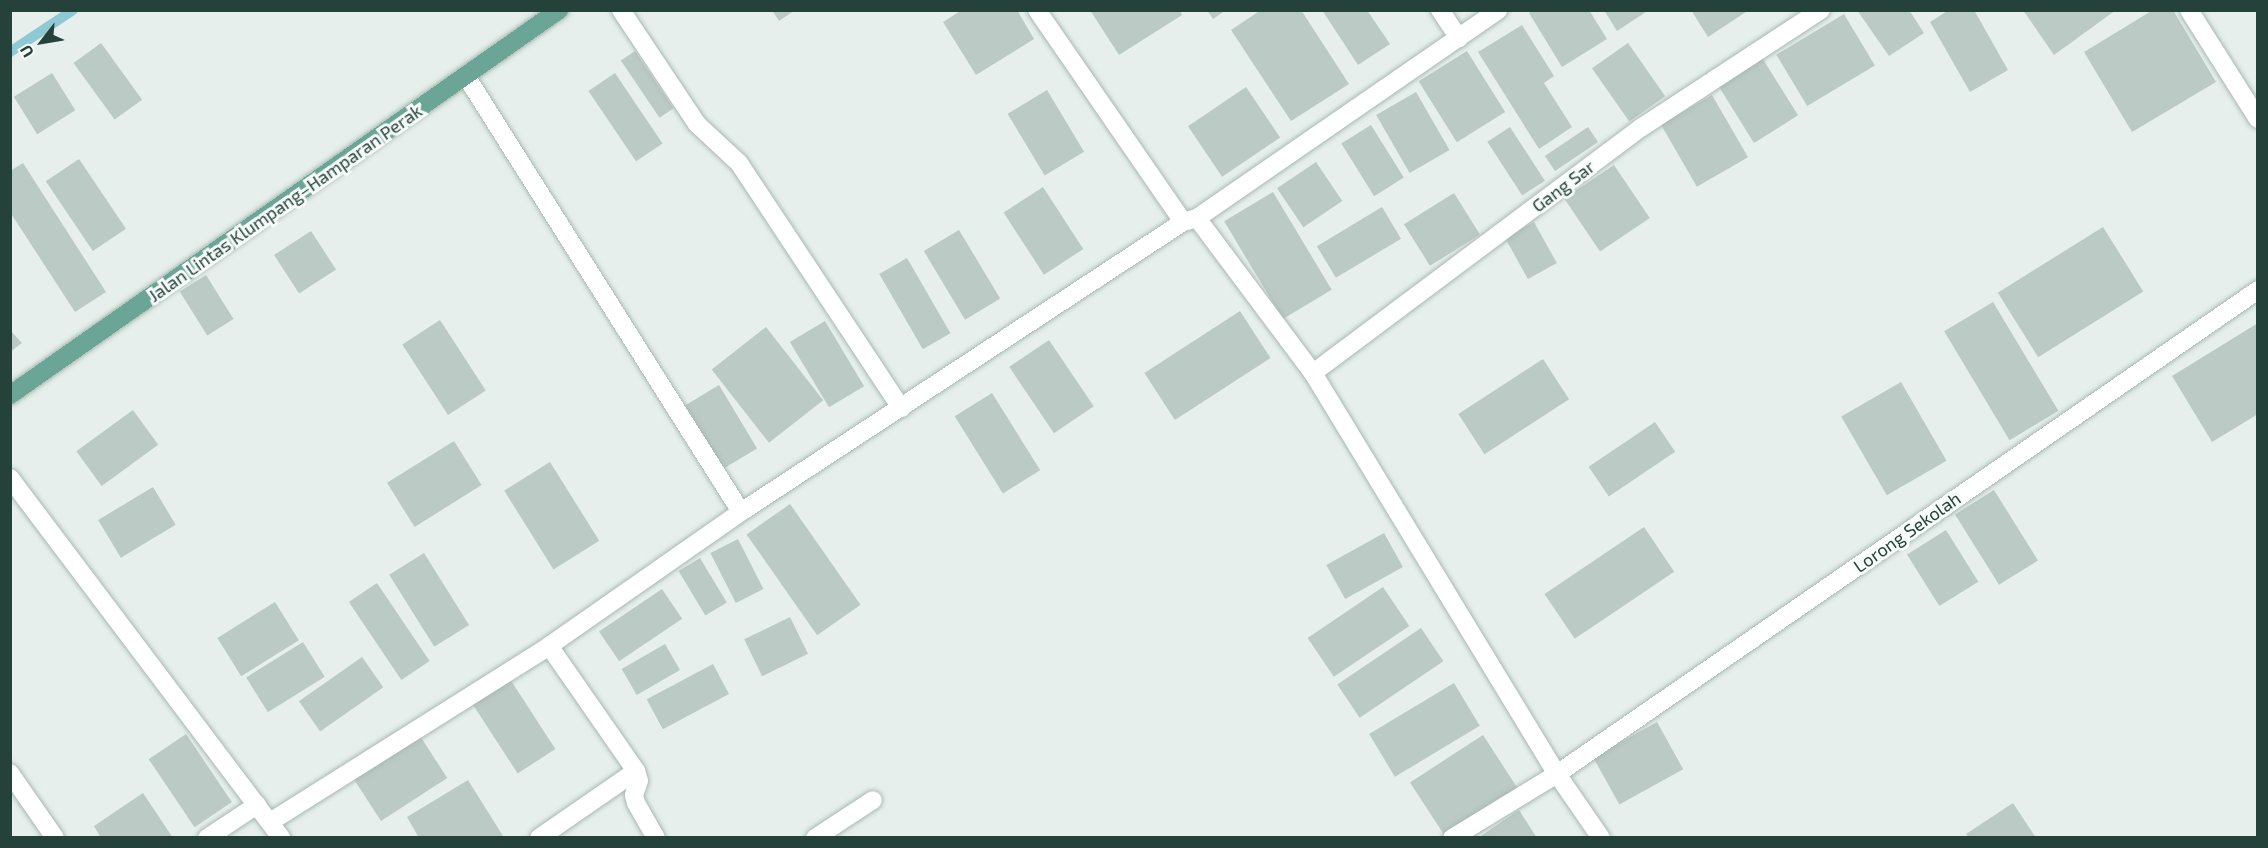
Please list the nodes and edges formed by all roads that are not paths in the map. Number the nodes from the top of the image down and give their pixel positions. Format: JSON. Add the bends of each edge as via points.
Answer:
{"nodes":[{"id":1,"x":559,"y":10,"type":"edge"},
{"id":2,"x":621,"y":10,"type":"edge"},
{"id":3,"x":1037,"y":10,"type":"edge"},
{"id":4,"x":1440,"y":10,"type":"edge"},
{"id":5,"x":1498,"y":10,"type":"edge"},
{"id":6,"x":1821,"y":10,"type":"edge"},
{"id":7,"x":2188,"y":10,"type":"edge"},
{"id":8,"x":1459,"y":38,"type":"junction"},
{"id":9,"x":466,"y":76,"type":"junction"},
{"id":10,"x":2258,"y":120,"type":"edge"},
{"id":11,"x":1190,"y":220,"type":"junction"},
{"id":12,"x":2258,"y":290,"type":"edge"},
{"id":13,"x":1313,"y":373,"type":"junction"},
{"id":14,"x":10,"y":394,"type":"edge"},
{"id":15,"x":901,"y":408,"type":"junction"},
{"id":16,"x":10,"y":478,"type":"edge"},
{"id":17,"x":741,"y":512,"type":"junction"},
{"id":18,"x":549,"y":646,"type":"junction"},
{"id":19,"x":636,"y":771,"type":"junction"},
{"id":20,"x":10,"y":773,"type":"edge"},
{"id":21,"x":1557,"y":774,"type":"junction"},
{"id":22,"x":873,"y":800,"type":"dead end"},
{"id":23,"x":256,"y":805,"type":"junction"},
{"id":24,"x":270,"y":822,"type":"junction"},
{"id":25,"x":55,"y":837,"type":"edge"},
{"id":26,"x":207,"y":837,"type":"edge"},
{"id":27,"x":281,"y":837,"type":"edge"},
{"id":28,"x":538,"y":837,"type":"edge"},
{"id":29,"x":656,"y":837,"type":"edge"},
{"id":30,"x":815,"y":837,"type":"edge"},
{"id":31,"x":1452,"y":837,"type":"edge"},
{"id":32,"x":1601,"y":837,"type":"edge"}],
"edges":[{"from":1,"to":9,"type":"main road","name":"Jalan Lintas Klumpang–Hamparan Perak"},
{"from":2,"to":15,"type":"street","via":[[697,124],[739,163]]},
{"from":3,"to":11,"type":"street"},
{"from":4,"to":8,"type":"street"},
{"from":5,"to":8,"type":"street"},
{"from":6,"to":13,"type":"street","name":"Gang Sar","via":[[1642,127]]},
{"from":7,"to":10,"type":"street"},
{"from":8,"to":11,"type":"street"},
{"from":9,"to":14,"type":"main road","name":"Jalan Lintas Klumpang–Hamparan Perak"},
{"from":9,"to":17,"type":"street"},
{"from":11,"to":13,"type":"street"},
{"from":11,"to":15,"type":"street"},
{"from":12,"to":21,"type":"street","name":"Lorong Sekolah"},
{"from":13,"to":21,"type":"street"},
{"from":15,"to":17,"type":"street"},
{"from":16,"to":23,"type":"street"},
{"from":17,"to":18,"type":"street"},
{"from":18,"to":19,"type":"street"},
{"from":18,"to":24,"type":"street"},
{"from":19,"to":28,"type":"street"},
{"from":19,"to":29,"type":"street","via":[[636,803]]},
{"from":20,"to":25,"type":"street"},
{"from":21,"to":31,"type":"street","name":"Lorong Sekolah"},
{"from":21,"to":32,"type":"street"},
{"from":22,"to":30,"type":"street"},
{"from":23,"to":24,"type":"street"},
{"from":23,"to":26,"type":"street"},
{"from":24,"to":27,"type":"street"}]}
